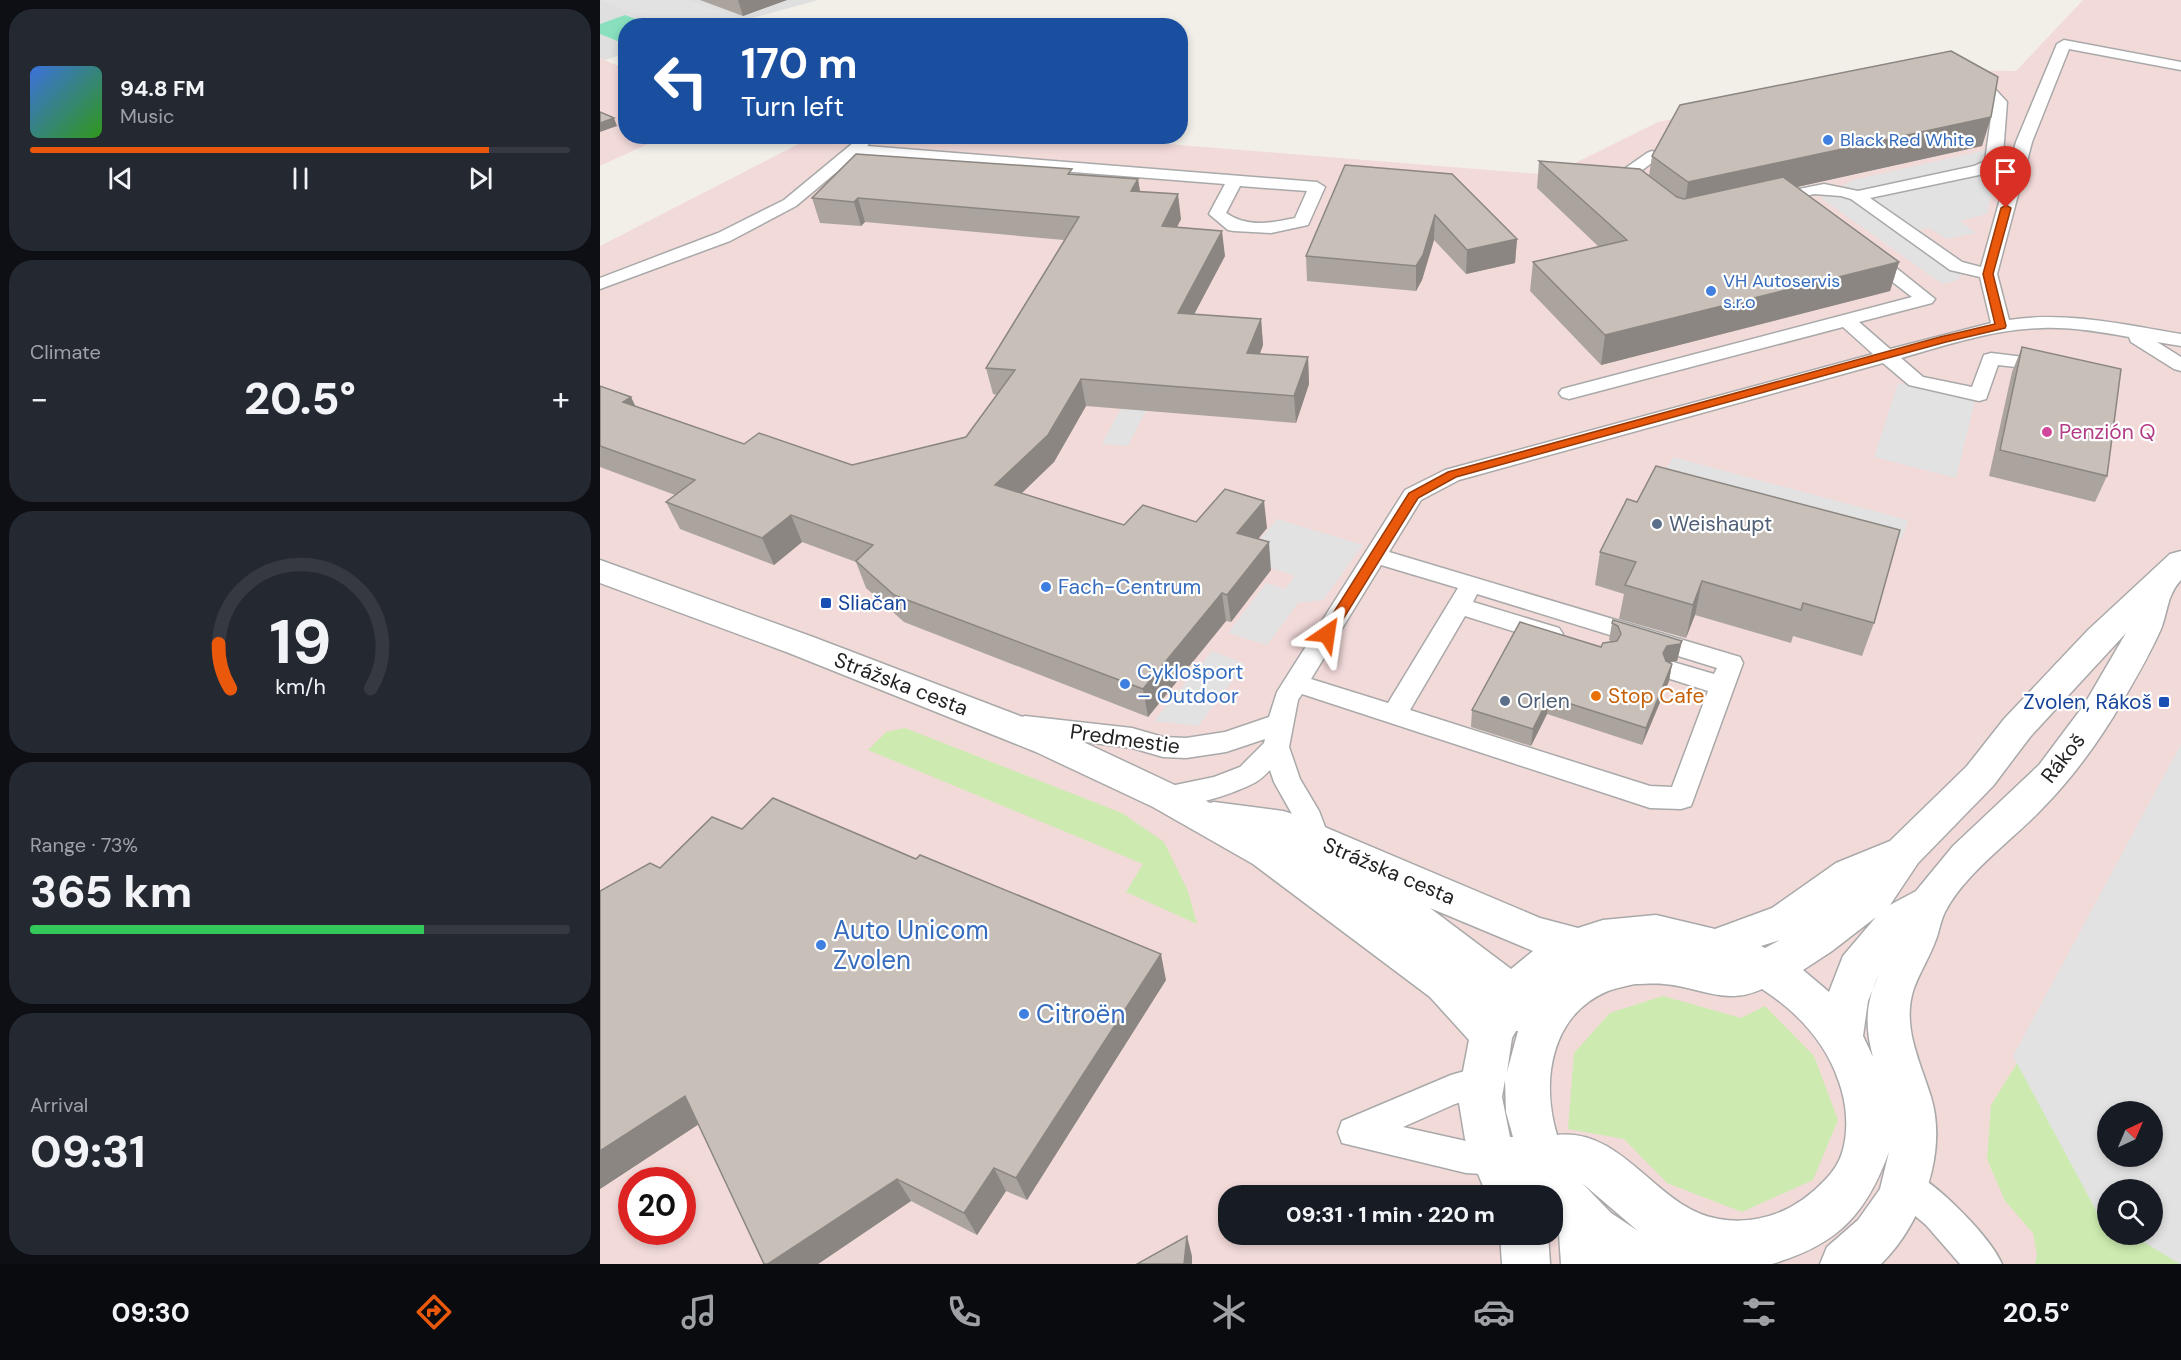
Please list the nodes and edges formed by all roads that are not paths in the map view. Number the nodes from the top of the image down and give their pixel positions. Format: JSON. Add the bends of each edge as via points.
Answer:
{"nodes":[{"id":1,"x":2181,"y":66,"type":"edge"},
{"id":2,"x":1979,"y":80,"type":"edge"},
{"id":3,"x":1652,"y":156,"type":"edge"},
{"id":4,"x":1235,"y":181,"type":"junction"},
{"id":5,"x":1857,"y":196,"type":"junction"},
{"id":6,"x":1651,"y":198,"type":"edge"},
{"id":7,"x":1756,"y":202,"type":"edge"},
{"id":8,"x":1854,"y":244,"type":"edge"},
{"id":9,"x":1988,"y":274,"type":"junction"},
{"id":10,"x":600,"y":284,"type":"edge"},
{"id":11,"x":1846,"y":320,"type":"junction"},
{"id":12,"x":2001,"y":326,"type":"junction"},
{"id":13,"x":2128,"y":332,"type":"junction"},
{"id":14,"x":2181,"y":340,"type":"edge"},
{"id":15,"x":1887,"y":356,"type":"junction"},
{"id":16,"x":2025,"y":362,"type":"edge"},
{"id":17,"x":2181,"y":365,"type":"edge"},
{"id":18,"x":1569,"y":393,"type":"dead end"},
{"id":19,"x":1377,"y":556,"type":"junction"},
{"id":20,"x":2181,"y":561,"type":"edge"},
{"id":21,"x":600,"y":571,"type":"edge"},
{"id":22,"x":1472,"y":585,"type":"junction"},
{"id":23,"x":2157,"y":586,"type":"junction"},
{"id":24,"x":1459,"y":606,"type":"junction"},
{"id":25,"x":1571,"y":640,"type":"edge"},
{"id":26,"x":1672,"y":671,"type":"edge"},
{"id":27,"x":1296,"y":682,"type":"junction"},
{"id":28,"x":1723,"y":686,"type":"junction"},
{"id":29,"x":1394,"y":715,"type":"junction"},
{"id":30,"x":1003,"y":724,"type":"junction"},
{"id":31,"x":1279,"y":735,"type":"junction"},
{"id":32,"x":1180,"y":806,"type":"junction"},
{"id":33,"x":1316,"y":840,"type":"junction"},
{"id":34,"x":1904,"y":852,"type":"junction"},
{"id":35,"x":1267,"y":853,"type":"junction"},
{"id":36,"x":1929,"y":903,"type":"junction"},
{"id":37,"x":1578,"y":946,"type":"junction"},
{"id":38,"x":1720,"y":946,"type":"junction"},
{"id":39,"x":1766,"y":968,"type":"junction"},
{"id":40,"x":1512,"y":997,"type":"junction"},
{"id":41,"x":1491,"y":1036,"type":"junction"},
{"id":42,"x":1841,"y":1038,"type":"junction"},
{"id":43,"x":1535,"y":1042,"type":"junction"},
{"id":44,"x":1482,"y":1081,"type":"junction"},
{"id":45,"x":1865,"y":1150,"type":"junction"},
{"id":46,"x":1541,"y":1159,"type":"junction"},
{"id":47,"x":1503,"y":1177,"type":"edge"},
{"id":48,"x":1905,"y":1185,"type":"junction"},
{"id":49,"x":1582,"y":1218,"type":"junction"},
{"id":50,"x":1525,"y":1245,"type":"edge"},
{"id":51,"x":1697,"y":1254,"type":"edge"},
{"id":52,"x":1858,"y":1261,"type":"edge"},
{"id":53,"x":1526,"y":1264,"type":"edge"},
{"id":54,"x":1585,"y":1264,"type":"edge"},
{"id":55,"x":1646,"y":1264,"type":"edge"},
{"id":56,"x":1984,"y":1264,"type":"edge"}],
"edges":[{"from":1,"to":9,"type":"lane","via":[[2064,44],[2024,142]]},
{"from":2,"to":5,"type":"lane","via":[[2000,102],[1992,164]]},
{"from":3,"to":6,"type":"lane","via":[[1623,177]]},
{"from":4,"to":4,"type":"lane","via":[[1270,184],[1317,187],[1302,221],[1271,228],[1234,226],[1217,214]]},
{"from":4,"to":10,"type":"lane","via":[[859,145],[790,203],[724,237]]},
{"from":5,"to":7,"type":"lane","via":[[1821,187]]},
{"from":5,"to":9,"type":"lane","via":[[1956,266]]},
{"from":8,"to":11,"type":"lane","via":[[1926,298]]},
{"from":9,"to":12,"type":"lane"},
{"from":11,"to":15,"type":"lane"},
{"from":11,"to":18,"type":"lane"},
{"from":12,"to":13,"type":"lane","via":[[2044,322]]},
{"from":12,"to":15,"type":"lane"},
{"from":13,"to":14,"type":"lane"},
{"from":13,"to":17,"type":"lane"},
{"from":15,"to":16,"type":"lane","via":[[1916,381],[1979,395],[1991,359]]},
{"from":15,"to":19,"type":"lane","via":[[1452,475],[1413,495]]},
{"from":19,"to":22,"type":"lane"},
{"from":19,"to":27,"type":"lane"},
{"from":20,"to":23,"type":"street","name":"Rákoš"},
{"from":21,"to":30,"type":"street","name":"Strážska cesta"},
{"from":22,"to":24,"type":"lane"},
{"from":22,"to":28,"type":"lane","via":[[1731,663]]},
{"from":23,"to":34,"type":"street","name":"Rákoš","via":[[2100,638],[2017,728],[1980,776]]},
{"from":23,"to":36,"type":"street","name":"Rákoš","via":[[2145,628],[2068,756],[2037,791],[1968,855]]},
{"from":24,"to":25,"type":"lane"},
{"from":24,"to":29,"type":"lane"},
{"from":26,"to":28,"type":"lane"},
{"from":27,"to":29,"type":"lane"},
{"from":27,"to":31,"type":"lane","via":[[1286,699]]},
{"from":28,"to":29,"type":"lane","via":[[1682,798],[1650,796]]},
{"from":30,"to":31,"type":"lane","name":"Predmestie","via":[[1186,748]]},
{"from":30,"to":32,"type":"street","name":"Strážska cesta"},
{"from":31,"to":32,"type":"lane","via":[[1249,774]]},
{"from":31,"to":33,"type":"lane","via":[[1287,782],[1305,811]]},
{"from":32,"to":33,"type":"street","name":"Strážska cesta","via":[[1283,826]]},
{"from":32,"to":35,"type":"street","name":"Strážska cesta"},
{"from":33,"to":37,"type":"street","name":"Strážska cesta","via":[[1504,922]]},
{"from":34,"to":38,"type":"street","name":"Rákoš","via":[[1850,875],[1784,922]]},
{"from":34,"to":39,"type":"street","name":"Rákoš","via":[[1877,893],[1818,939]]},
{"from":35,"to":40,"type":"street","name":"Strážska cesta","via":[[1341,878],[1412,917]]},
{"from":35,"to":41,"type":"street","name":"Strážska cesta","via":[[1445,984]]},
{"from":36,"to":42,"type":"street","name":"Rákoš","via":[[1895,922],[1858,969],[1847,1001]]},
{"from":36,"to":48,"type":"street","name":"Rákoš","via":[[1914,946],[1891,991],[1888,1024],[1892,1052],[1910,1101],[1910,1175]]},
{"from":37,"to":38,"type":"street","via":[[1603,938],[1656,933]]},
{"from":37,"to":40,"type":"street","via":[[1538,971]]},
{"from":38,"to":39,"type":"street"},
{"from":39,"to":42,"type":"street","via":[[1826,1017]]},
{"from":39,"to":43,"type":"street","name":"Rákoš","via":[[1742,978],[1665,966],[1635,966],[1599,975],[1571,991],[1550,1012]]},
{"from":40,"to":41,"type":"street"},
{"from":40,"to":43,"type":"street","name":"Strážska cesta","via":[[1530,1020]]},
{"from":41,"to":44,"type":"street"},
{"from":42,"to":45,"type":"street","via":[[1863,1083],[1869,1130]]},
{"from":43,"to":46,"type":"street","name":"Rákoš","via":[[1527,1078],[1528,1112]]},
{"from":44,"to":47,"type":"street","via":[[1480,1096],[1488,1139]]},
{"from":44,"to":47,"type":"lane","via":[[1451,1090],[1354,1132],[1467,1157]]},
{"from":45,"to":48,"type":"street"},
{"from":45,"to":51,"type":"street","via":[[1849,1189],[1824,1216],[1792,1235]]},
{"from":46,"to":47,"type":"street"},
{"from":46,"to":49,"type":"street","name":"Rákoš","via":[[1545,1171]]},
{"from":46,"to":51,"type":"street","via":[[1571,1157],[1600,1167],[1648,1210],[1679,1229]]},
{"from":48,"to":52,"type":"street","name":"Rákoš","via":[[1885,1225]]},
{"from":48,"to":56,"type":"lane","via":[[1938,1213]]},
{"from":49,"to":54,"type":"street"},
{"from":49,"to":55,"type":"street","name":"Rákoš"},
{"from":50,"to":53,"type":"street"}]}
